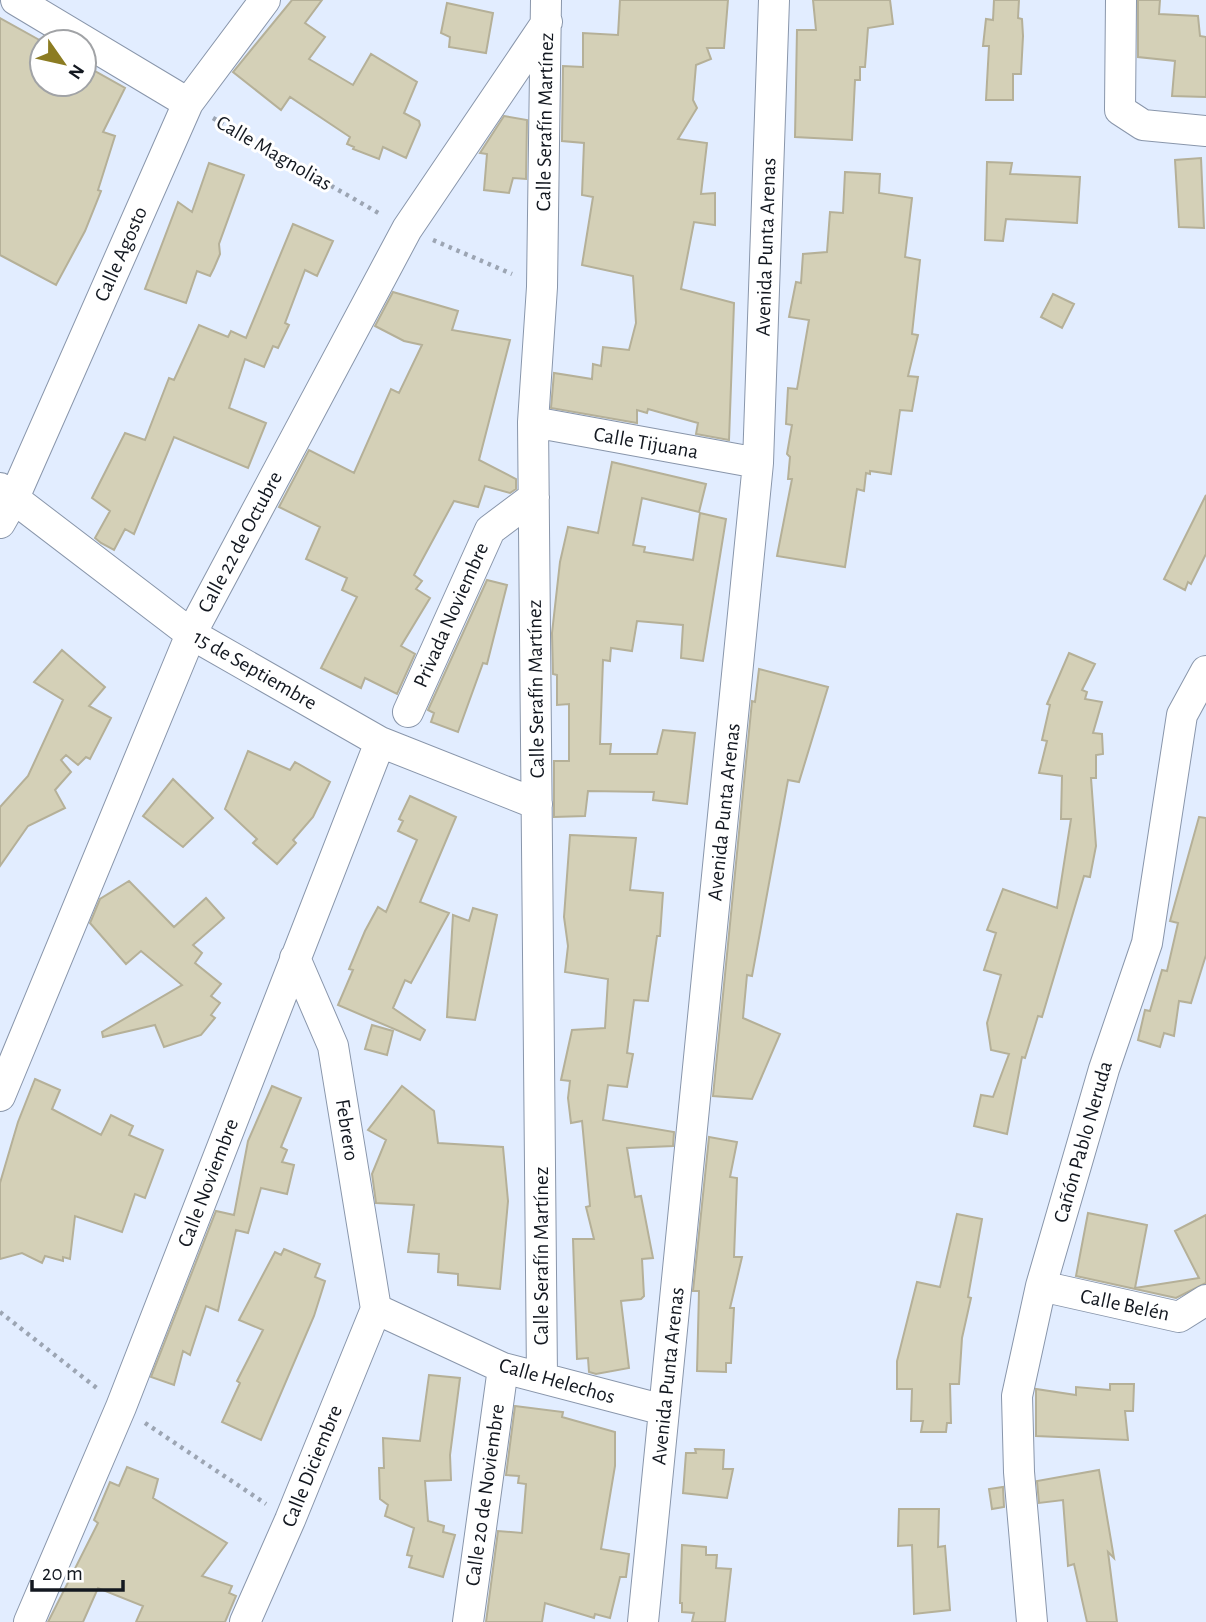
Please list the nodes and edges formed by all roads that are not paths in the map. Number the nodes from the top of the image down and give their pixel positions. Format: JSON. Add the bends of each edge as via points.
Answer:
{"nodes":[{"id":1,"x":2,"y":0,"type":"edge"},
{"id":2,"x":16,"y":0,"type":"edge"},
{"id":3,"x":265,"y":0,"type":"edge"},
{"id":4,"x":774,"y":0,"type":"edge"},
{"id":5,"x":1121,"y":0,"type":"edge"},
{"id":6,"x":0,"y":5,"type":"edge"},
{"id":7,"x":547,"y":11,"type":"edge"},
{"id":8,"x":188,"y":103,"type":"junction"},
{"id":9,"x":1206,"y":131,"type":"edge"},
{"id":10,"x":533,"y":422,"type":"junction"},
{"id":11,"x":758,"y":463,"type":"junction"},
{"id":12,"x":534,"y":497,"type":"junction"},
{"id":13,"x":4,"y":504,"type":"edge"},
{"id":14,"x":191,"y":634,"type":"junction"},
{"id":15,"x":1206,"y":671,"type":"edge"},
{"id":16,"x":408,"y":712,"type":"dead end"},
{"id":17,"x":380,"y":742,"type":"junction"},
{"id":18,"x":537,"y":804,"type":"junction"},
{"id":19,"x":295,"y":958,"type":"junction"},
{"id":20,"x":0,"y":1096,"type":"edge"},
{"id":21,"x":1041,"y":1286,"type":"junction"},
{"id":22,"x":1206,"y":1300,"type":"edge"},
{"id":23,"x":376,"y":1309,"type":"junction"},
{"id":24,"x":503,"y":1368,"type":"junction"},
{"id":25,"x":542,"y":1378,"type":"junction"},
{"id":26,"x":664,"y":1410,"type":"junction"},
{"id":27,"x":29,"y":1622,"type":"edge"},
{"id":28,"x":245,"y":1622,"type":"edge"},
{"id":29,"x":468,"y":1622,"type":"edge"},
{"id":30,"x":643,"y":1622,"type":"edge"},
{"id":31,"x":1032,"y":1622,"type":"edge"}],
"edges":[{"from":1,"to":6,"type":"street"},
{"from":2,"to":8,"type":"street"},
{"from":3,"to":8,"type":"street","name":"Calle Agosto"},
{"from":4,"to":11,"type":"street","name":"Avenida Punta Arenas"},
{"from":5,"to":9,"type":"street","via":[[1120,110],[1143,125]]},
{"from":7,"to":10,"type":"street","name":"Calle Serafín Martínez"},
{"from":7,"to":14,"type":"street","name":"Calle 22 de Octubre","via":[[407,229]]},
{"from":8,"to":13,"type":"street","name":"Calle Agosto"},
{"from":10,"to":11,"type":"street","name":"Calle Tijuana"},
{"from":10,"to":12,"type":"street","name":"Calle Serafín Martínez"},
{"from":11,"to":26,"type":"street","name":"Avenida Punta Arenas"},
{"from":12,"to":16,"type":"street","name":"Privada Noviembre","via":[[490,530]]},
{"from":12,"to":18,"type":"street","name":"Calle Serafín Martínez"},
{"from":13,"to":14,"type":"street","name":"15 de Septiembre"},
{"from":14,"to":17,"type":"street","name":"15 de Septiembre"},
{"from":14,"to":20,"type":"street","name":"Calle 22 de Octubre"},
{"from":15,"to":21,"type":"street","name":"Cañón Pablo Neruda","via":[[1182,715],[1147,943],[1104,1069]]},
{"from":17,"to":18,"type":"street","name":"15 de Septiembre"},
{"from":17,"to":19,"type":"street","name":"Calle Noviembre"},
{"from":18,"to":25,"type":"street","name":"Calle Serafín Martínez"},
{"from":19,"to":23,"type":"street","name":"Febrero","via":[[333,1046]]},
{"from":19,"to":27,"type":"street","name":"Calle Noviembre","via":[[121,1408]]},
{"from":21,"to":22,"type":"street","name":"Calle Belén","via":[[1179,1317]]},
{"from":21,"to":31,"type":"street","name":"Cañón Pablo Neruda","via":[[1017,1396]]},
{"from":23,"to":24,"type":"street","name":"Calle Helechos"},
{"from":23,"to":28,"type":"street","name":"Calle Diciembre"},
{"from":24,"to":25,"type":"street","name":"Calle Helechos"},
{"from":24,"to":29,"type":"street","name":"Calle 20 de Noviembre"},
{"from":25,"to":26,"type":"street","name":"Calle Helechos"},
{"from":26,"to":30,"type":"street","name":"Avenida Punta Arenas"}]}
